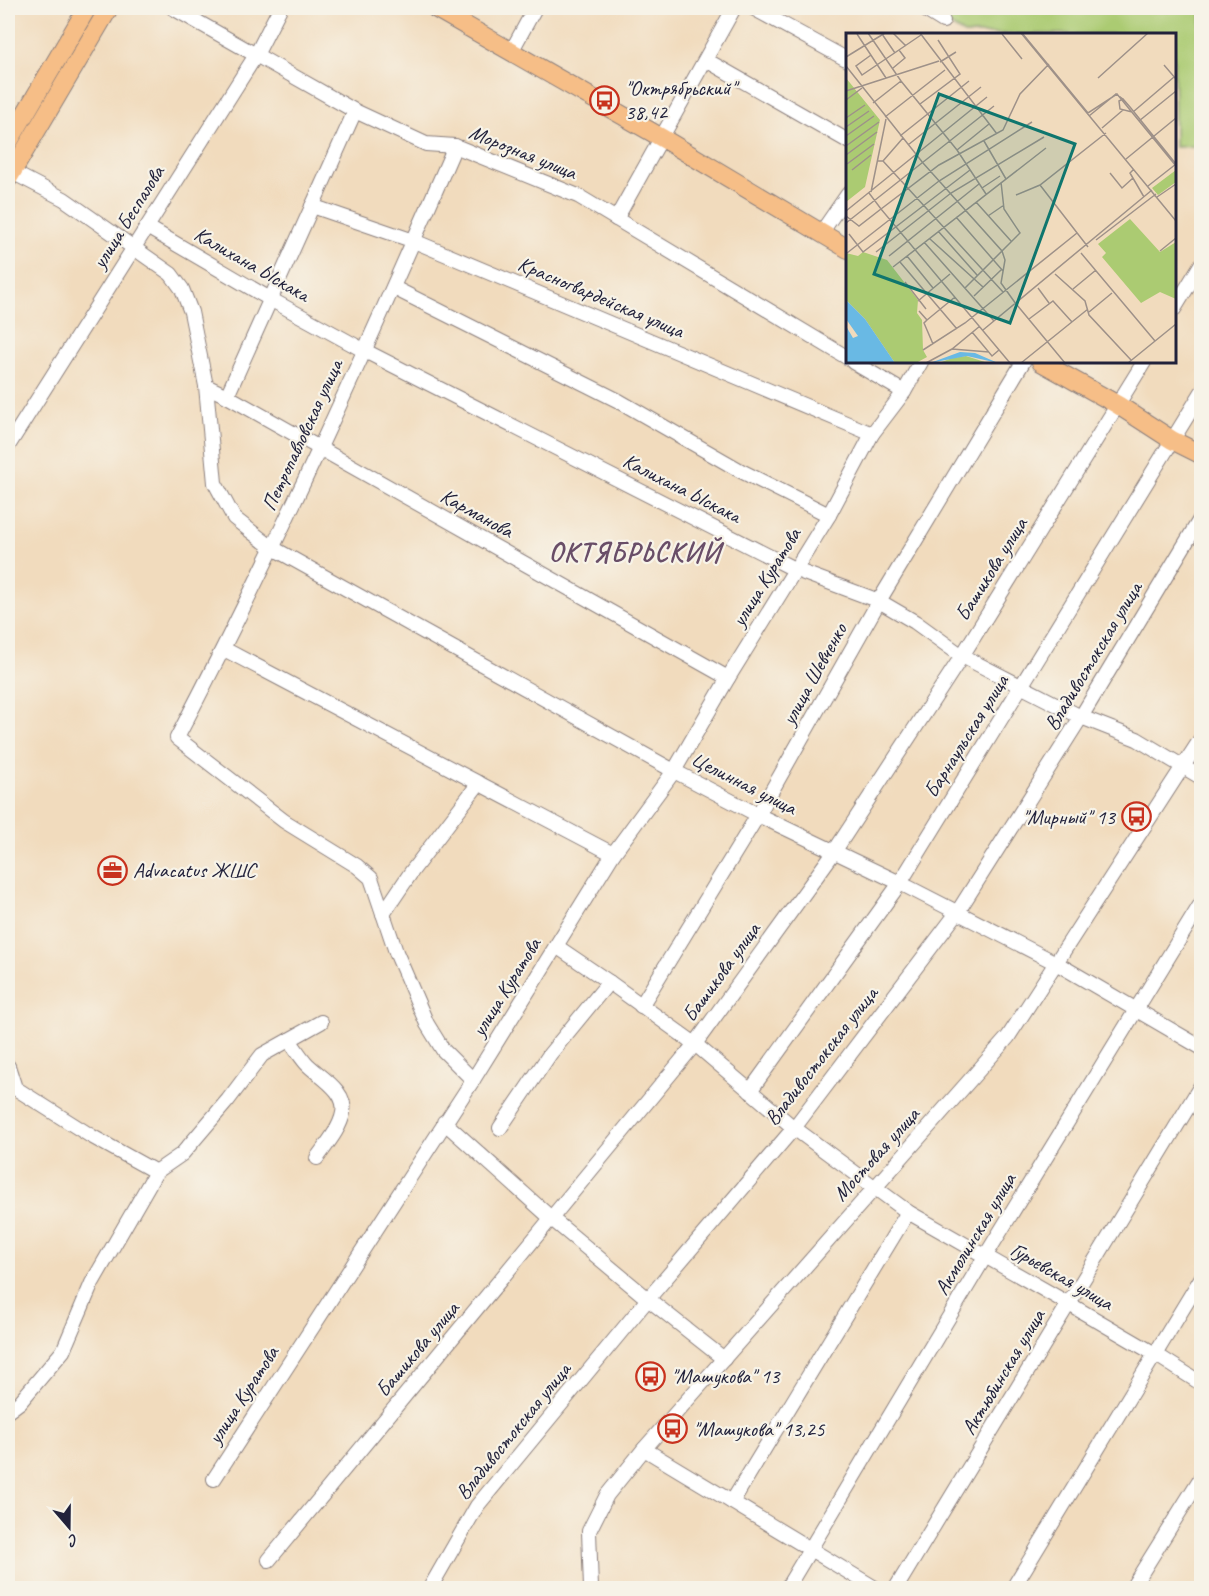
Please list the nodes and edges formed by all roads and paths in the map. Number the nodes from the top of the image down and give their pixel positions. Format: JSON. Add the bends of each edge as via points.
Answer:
{"nodes":[{"id":1,"x":87,"y":8,"type":"edge"},
{"id":2,"x":109,"y":8,"type":"edge"},
{"id":3,"x":172,"y":8,"type":"edge"},
{"id":4,"x":280,"y":8,"type":"edge"},
{"id":5,"x":435,"y":8,"type":"edge"},
{"id":6,"x":535,"y":8,"type":"edge"},
{"id":7,"x":734,"y":8,"type":"edge"},
{"id":8,"x":753,"y":8,"type":"edge"},
{"id":9,"x":922,"y":8,"type":"edge"},
{"id":10,"x":943,"y":21,"type":"dead end"},
{"id":11,"x":511,"y":52,"type":"junction"},
{"id":12,"x":256,"y":55,"type":"junction"},
{"id":13,"x":846,"y":59,"type":"edge"},
{"id":14,"x":706,"y":60,"type":"junction"},
{"id":15,"x":355,"y":111,"type":"junction"},
{"id":16,"x":662,"y":138,"type":"junction"},
{"id":17,"x":846,"y":140,"type":"edge"},
{"id":18,"x":8,"y":142,"type":"edge"},
{"id":19,"x":455,"y":146,"type":"junction"},
{"id":20,"x":9,"y":174,"type":"edge"},
{"id":21,"x":846,"y":197,"type":"edge"},
{"id":22,"x":312,"y":206,"type":"junction"},
{"id":23,"x":616,"y":219,"type":"junction"},
{"id":24,"x":147,"y":227,"type":"junction"},
{"id":25,"x":821,"y":233,"type":"junction"},
{"id":26,"x":414,"y":241,"type":"junction"},
{"id":27,"x":134,"y":248,"type":"junction"},
{"id":28,"x":846,"y":248,"type":"edge"},
{"id":29,"x":1202,"y":263,"type":"edge"},
{"id":30,"x":394,"y":288,"type":"junction"},
{"id":31,"x":270,"y":299,"type":"junction"},
{"id":32,"x":1176,"y":306,"type":"edge"},
{"id":33,"x":365,"y":351,"type":"junction"},
{"id":34,"x":846,"y":357,"type":"edge"},
{"id":35,"x":855,"y":363,"type":"edge"},
{"id":36,"x":920,"y":363,"type":"edge"},
{"id":37,"x":1022,"y":363,"type":"edge"},
{"id":38,"x":1043,"y":363,"type":"edge"},
{"id":39,"x":1143,"y":363,"type":"edge"},
{"id":40,"x":206,"y":386,"type":"junction"},
{"id":41,"x":904,"y":392,"type":"junction"},
{"id":42,"x":1202,"y":392,"type":"edge"},
{"id":43,"x":227,"y":396,"type":"junction"},
{"id":44,"x":1118,"y":405,"type":"junction"},
{"id":45,"x":872,"y":434,"type":"junction"},
{"id":46,"x":1172,"y":440,"type":"junction"},
{"id":47,"x":8,"y":446,"type":"edge"},
{"id":48,"x":319,"y":448,"type":"junction"},
{"id":49,"x":1202,"y":455,"type":"edge"},
{"id":50,"x":829,"y":515,"type":"junction"},
{"id":51,"x":1202,"y":516,"type":"edge"},
{"id":52,"x":272,"y":547,"type":"junction"},
{"id":53,"x":796,"y":570,"type":"junction"},
{"id":54,"x":879,"y":601,"type":"junction"},
{"id":55,"x":224,"y":649,"type":"junction"},
{"id":56,"x":962,"y":656,"type":"junction"},
{"id":57,"x":728,"y":678,"type":"junction"},
{"id":58,"x":1022,"y":686,"type":"junction"},
{"id":59,"x":1082,"y":717,"type":"junction"},
{"id":60,"x":1202,"y":737,"type":"edge"},
{"id":61,"x":1183,"y":767,"type":"junction"},
{"id":62,"x":674,"y":771,"type":"junction"},
{"id":63,"x":1202,"y":778,"type":"edge"},
{"id":64,"x":479,"y":783,"type":"junction"},
{"id":65,"x":758,"y":815,"type":"junction"},
{"id":66,"x":834,"y":852,"type":"junction"},
{"id":67,"x":613,"y":854,"type":"junction"},
{"id":68,"x":900,"y":883,"type":"junction"},
{"id":69,"x":1202,"y":902,"type":"edge"},
{"id":70,"x":957,"y":913,"type":"junction"},
{"id":71,"x":382,"y":914,"type":"junction"},
{"id":72,"x":556,"y":946,"type":"junction"},
{"id":73,"x":1056,"y":963,"type":"junction"},
{"id":74,"x":609,"y":982,"type":"junction"},
{"id":75,"x":641,"y":1006,"type":"junction"},
{"id":76,"x":1137,"y":1010,"type":"junction"},
{"id":77,"x":321,"y":1022,"type":"dead end"},
{"id":78,"x":289,"y":1040,"type":"junction"},
{"id":79,"x":695,"y":1044,"type":"junction"},
{"id":80,"x":1202,"y":1048,"type":"edge"},
{"id":81,"x":8,"y":1066,"type":"edge"},
{"id":82,"x":473,"y":1080,"type":"junction"},
{"id":83,"x":1202,"y":1084,"type":"edge"},
{"id":84,"x":750,"y":1091,"type":"junction"},
{"id":85,"x":444,"y":1122,"type":"junction"},
{"id":86,"x":500,"y":1128,"type":"dead end"},
{"id":87,"x":794,"y":1128,"type":"junction"},
{"id":88,"x":317,"y":1158,"type":"dead end"},
{"id":89,"x":156,"y":1172,"type":"junction"},
{"id":90,"x":874,"y":1188,"type":"junction"},
{"id":91,"x":908,"y":1212,"type":"junction"},
{"id":92,"x":552,"y":1219,"type":"junction"},
{"id":93,"x":986,"y":1255,"type":"junction"},
{"id":94,"x":1202,"y":1277,"type":"edge"},
{"id":95,"x":648,"y":1299,"type":"junction"},
{"id":96,"x":1069,"y":1304,"type":"junction"},
{"id":97,"x":1155,"y":1354,"type":"junction"},
{"id":98,"x":724,"y":1359,"type":"junction"},
{"id":99,"x":1202,"y":1384,"type":"edge"},
{"id":100,"x":8,"y":1411,"type":"edge"},
{"id":101,"x":644,"y":1449,"type":"junction"},
{"id":102,"x":1202,"y":1476,"type":"edge"},
{"id":103,"x":214,"y":1479,"type":"dead end"},
{"id":104,"x":732,"y":1502,"type":"junction"},
{"id":105,"x":811,"y":1549,"type":"junction"},
{"id":106,"x":269,"y":1560,"type":"dead end"},
{"id":107,"x":430,"y":1588,"type":"edge"},
{"id":108,"x":591,"y":1588,"type":"edge"},
{"id":109,"x":787,"y":1588,"type":"edge"},
{"id":110,"x":875,"y":1588,"type":"edge"},
{"id":111,"x":896,"y":1588,"type":"edge"},
{"id":112,"x":1013,"y":1588,"type":"edge"},
{"id":113,"x":1132,"y":1588,"type":"edge"}],
"edges":[{"from":1,"to":18,"type":"main road"},
{"from":2,"to":20,"type":"main road"},
{"from":3,"to":12,"type":"street","name":"Морозная улица"},
{"from":4,"to":12,"type":"street","name":"улица Беспалова"},
{"from":5,"to":11,"type":"main road"},
{"from":6,"to":11,"type":"street"},
{"from":7,"to":14,"type":"street"},
{"from":8,"to":13,"type":"street"},
{"from":9,"to":10,"type":"street"},
{"from":11,"to":16,"type":"main road"},
{"from":12,"to":15,"type":"street","name":"Морозная улица"},
{"from":12,"to":24,"type":"street","name":"улица Беспалова"},
{"from":14,"to":16,"type":"street"},
{"from":14,"to":17,"type":"street"},
{"from":15,"to":19,"type":"street","name":"Морозная улица","via":[[426,144]]},
{"from":15,"to":22,"type":"street"},
{"from":16,"to":23,"type":"street"},
{"from":16,"to":25,"type":"main road"},
{"from":19,"to":23,"type":"street","name":"Морозная улица","via":[[578,196]]},
{"from":19,"to":26,"type":"street","name":"Петропавловская улица"},
{"from":20,"to":27,"type":"street","name":"Целинная улица","via":[[64,199]]},
{"from":21,"to":25,"type":"street"},
{"from":22,"to":26,"type":"street","name":"Красногвардейская улица"},
{"from":22,"to":31,"type":"street"},
{"from":23,"to":34,"type":"street","name":"Морозная улица"},
{"from":24,"to":27,"type":"street","name":"улица Беспалова"},
{"from":24,"to":31,"type":"street","name":"Калихана Ыскака"},
{"from":25,"to":28,"type":"main road"},
{"from":26,"to":30,"type":"street","name":"Петропавловская улица"},
{"from":26,"to":45,"type":"street","name":"Красногвардейская улица"},
{"from":27,"to":40,"type":"street","name":"Целинная улица","via":[[171,273],[182,289],[191,312]]},
{"from":27,"to":47,"type":"street","name":"улица Беспалова"},
{"from":29,"to":32,"type":"street"},
{"from":30,"to":33,"type":"street","name":"Петропавловская улица"},
{"from":30,"to":50,"type":"street","name":"улица Куратова","via":[[620,401],[741,471]]},
{"from":31,"to":33,"type":"street","name":"Калихана Ыскака"},
{"from":31,"to":43,"type":"street"},
{"from":33,"to":48,"type":"street","name":"Петропавловская улица"},
{"from":33,"to":53,"type":"street","name":"Калихана Ыскака"},
{"from":35,"to":41,"type":"street"},
{"from":36,"to":41,"type":"street","name":"улица Куратова"},
{"from":37,"to":54,"type":"street","name":"улица Шевченко"},
{"from":38,"to":44,"type":"main road"},
{"from":39,"to":44,"type":"street","name":"Башикова улица"},
{"from":40,"to":43,"type":"street","name":"Карманова"},
{"from":40,"to":52,"type":"street","name":"Целинная улица","via":[[215,483],[234,518]]},
{"from":41,"to":45,"type":"street","name":"улица Куратова"},
{"from":42,"to":46,"type":"street","name":"Барнаульская улица"},
{"from":43,"to":48,"type":"street","name":"Карманова"},
{"from":44,"to":46,"type":"main road"},
{"from":44,"to":56,"type":"street","name":"Башикова улица"},
{"from":45,"to":50,"type":"street","name":"улица Куратова"},
{"from":46,"to":49,"type":"main road"},
{"from":46,"to":58,"type":"street","name":"Барнаульская улица"},
{"from":48,"to":52,"type":"street","name":"Петропавловская улица"},
{"from":48,"to":57,"type":"street","name":"Карманова"},
{"from":50,"to":53,"type":"street","name":"улица Куратова"},
{"from":51,"to":59,"type":"street","name":"Владивостокская улица"},
{"from":52,"to":55,"type":"street","name":"Петропавловская улица"},
{"from":52,"to":62,"type":"street","name":"Целинная улица"},
{"from":53,"to":54,"type":"street","name":"Калихана Ыскака"},
{"from":53,"to":57,"type":"street","name":"улица Куратова"},
{"from":54,"to":56,"type":"street","name":"Калихана Ыскака"},
{"from":54,"to":65,"type":"street","name":"улица Шевченко"},
{"from":55,"to":64,"type":"street"},
{"from":55,"to":71,"type":"street","name":"Петропавловская улица","via":[[177,738],[284,821],[371,878]]},
{"from":56,"to":58,"type":"street","name":"Калихана Ыскака"},
{"from":56,"to":66,"type":"street","name":"Башикова улица"},
{"from":57,"to":62,"type":"street","name":"улица Куратова"},
{"from":58,"to":59,"type":"street","name":"Калихана Ыскака"},
{"from":58,"to":68,"type":"street","name":"Барнаульская улица"},
{"from":59,"to":61,"type":"street","name":"Калихана Ыскака","via":[[1137,740]]},
{"from":59,"to":70,"type":"street","name":"Владивостокская улица"},
{"from":60,"to":61,"type":"street","name":"Мостовая улица"},
{"from":61,"to":63,"type":"street","name":"Калихана Ыскака"},
{"from":61,"to":73,"type":"street","name":"Мостовая улица"},
{"from":62,"to":65,"type":"street","name":"Целинная улица"},
{"from":62,"to":67,"type":"street","name":"улица Куратова"},
{"from":64,"to":67,"type":"street"},
{"from":64,"to":71,"type":"street"},
{"from":65,"to":66,"type":"street","name":"Целинная улица"},
{"from":65,"to":75,"type":"street","name":"улица Шевченко"},
{"from":66,"to":68,"type":"street","name":"Целинная улица"},
{"from":66,"to":79,"type":"street","name":"Башикова улица"},
{"from":67,"to":72,"type":"street","name":"улица Куратова"},
{"from":68,"to":70,"type":"street","name":"Целинная улица"},
{"from":68,"to":84,"type":"street","name":"Барнаульская улица"},
{"from":69,"to":76,"type":"street","name":"Акмолинская улица"},
{"from":70,"to":73,"type":"street","name":"Целинная улица"},
{"from":70,"to":87,"type":"street","name":"Владивостокская улица"},
{"from":71,"to":82,"type":"street","via":[[427,1024],[443,1050]]},
{"from":72,"to":74,"type":"street","name":"Гурьевская улица"},
{"from":72,"to":82,"type":"street","name":"улица Куратова"},
{"from":73,"to":76,"type":"street","name":"Целинная улица"},
{"from":73,"to":90,"type":"street","name":"Мостовая улица","via":[[1008,1037]]},
{"from":74,"to":75,"type":"street","name":"Гурьевская улица"},
{"from":74,"to":86,"type":"street","via":[[550,1054]]},
{"from":75,"to":79,"type":"street","name":"Гурьевская улица"},
{"from":76,"to":80,"type":"street","name":"Целинная улица"},
{"from":76,"to":93,"type":"street","name":"Акмолинская улица"},
{"from":77,"to":78,"type":"street"},
{"from":78,"to":88,"type":"street","via":[[340,1097],[344,1112]]},
{"from":78,"to":89,"type":"street","via":[[262,1054],[182,1154]]},
{"from":79,"to":84,"type":"street","name":"Гурьевская улица"},
{"from":79,"to":92,"type":"street","name":"Башикова улица"},
{"from":81,"to":89,"type":"street","via":[[15,1088]]},
{"from":82,"to":85,"type":"street","name":"улица Куратова"},
{"from":83,"to":96,"type":"street","name":"Актюбинская улица"},
{"from":84,"to":87,"type":"street","name":"Гурьевская улица"},
{"from":85,"to":92,"type":"street"},
{"from":85,"to":103,"type":"street","name":"улица Куратова"},
{"from":87,"to":90,"type":"street","name":"Гурьевская улица"},
{"from":87,"to":95,"type":"street","name":"Владивостокская улица"},
{"from":89,"to":100,"type":"street","via":[[92,1283],[63,1351]]},
{"from":90,"to":91,"type":"street","name":"Гурьевская улица"},
{"from":90,"to":98,"type":"street","name":"Мостовая улица"},
{"from":91,"to":93,"type":"street","name":"Гурьевская улица"},
{"from":91,"to":104,"type":"street"},
{"from":92,"to":95,"type":"street"},
{"from":92,"to":106,"type":"street","name":"Башикова улица"},
{"from":93,"to":96,"type":"street","name":"Гурьевская улица"},
{"from":93,"to":105,"type":"street","name":"Акмолинская улица"},
{"from":94,"to":97,"type":"street"},
{"from":95,"to":98,"type":"street"},
{"from":95,"to":107,"type":"street","name":"Владивостокская улица","via":[[477,1506]]},
{"from":96,"to":97,"type":"street","name":"Гурьевская улица"},
{"from":96,"to":111,"type":"street","name":"Актюбинская улица"},
{"from":97,"to":99,"type":"street","name":"Гурьевская улица"},
{"from":97,"to":112,"type":"street"},
{"from":98,"to":101,"type":"street","name":"Мостовая улица"},
{"from":101,"to":104,"type":"street"},
{"from":101,"to":108,"type":"street","name":"Мостовая улица","via":[[607,1495],[589,1531]]},
{"from":102,"to":113,"type":"street"},
{"from":104,"to":105,"type":"street"},
{"from":105,"to":109,"type":"street","name":"Акмолинская улица"},
{"from":105,"to":110,"type":"street"}]}
